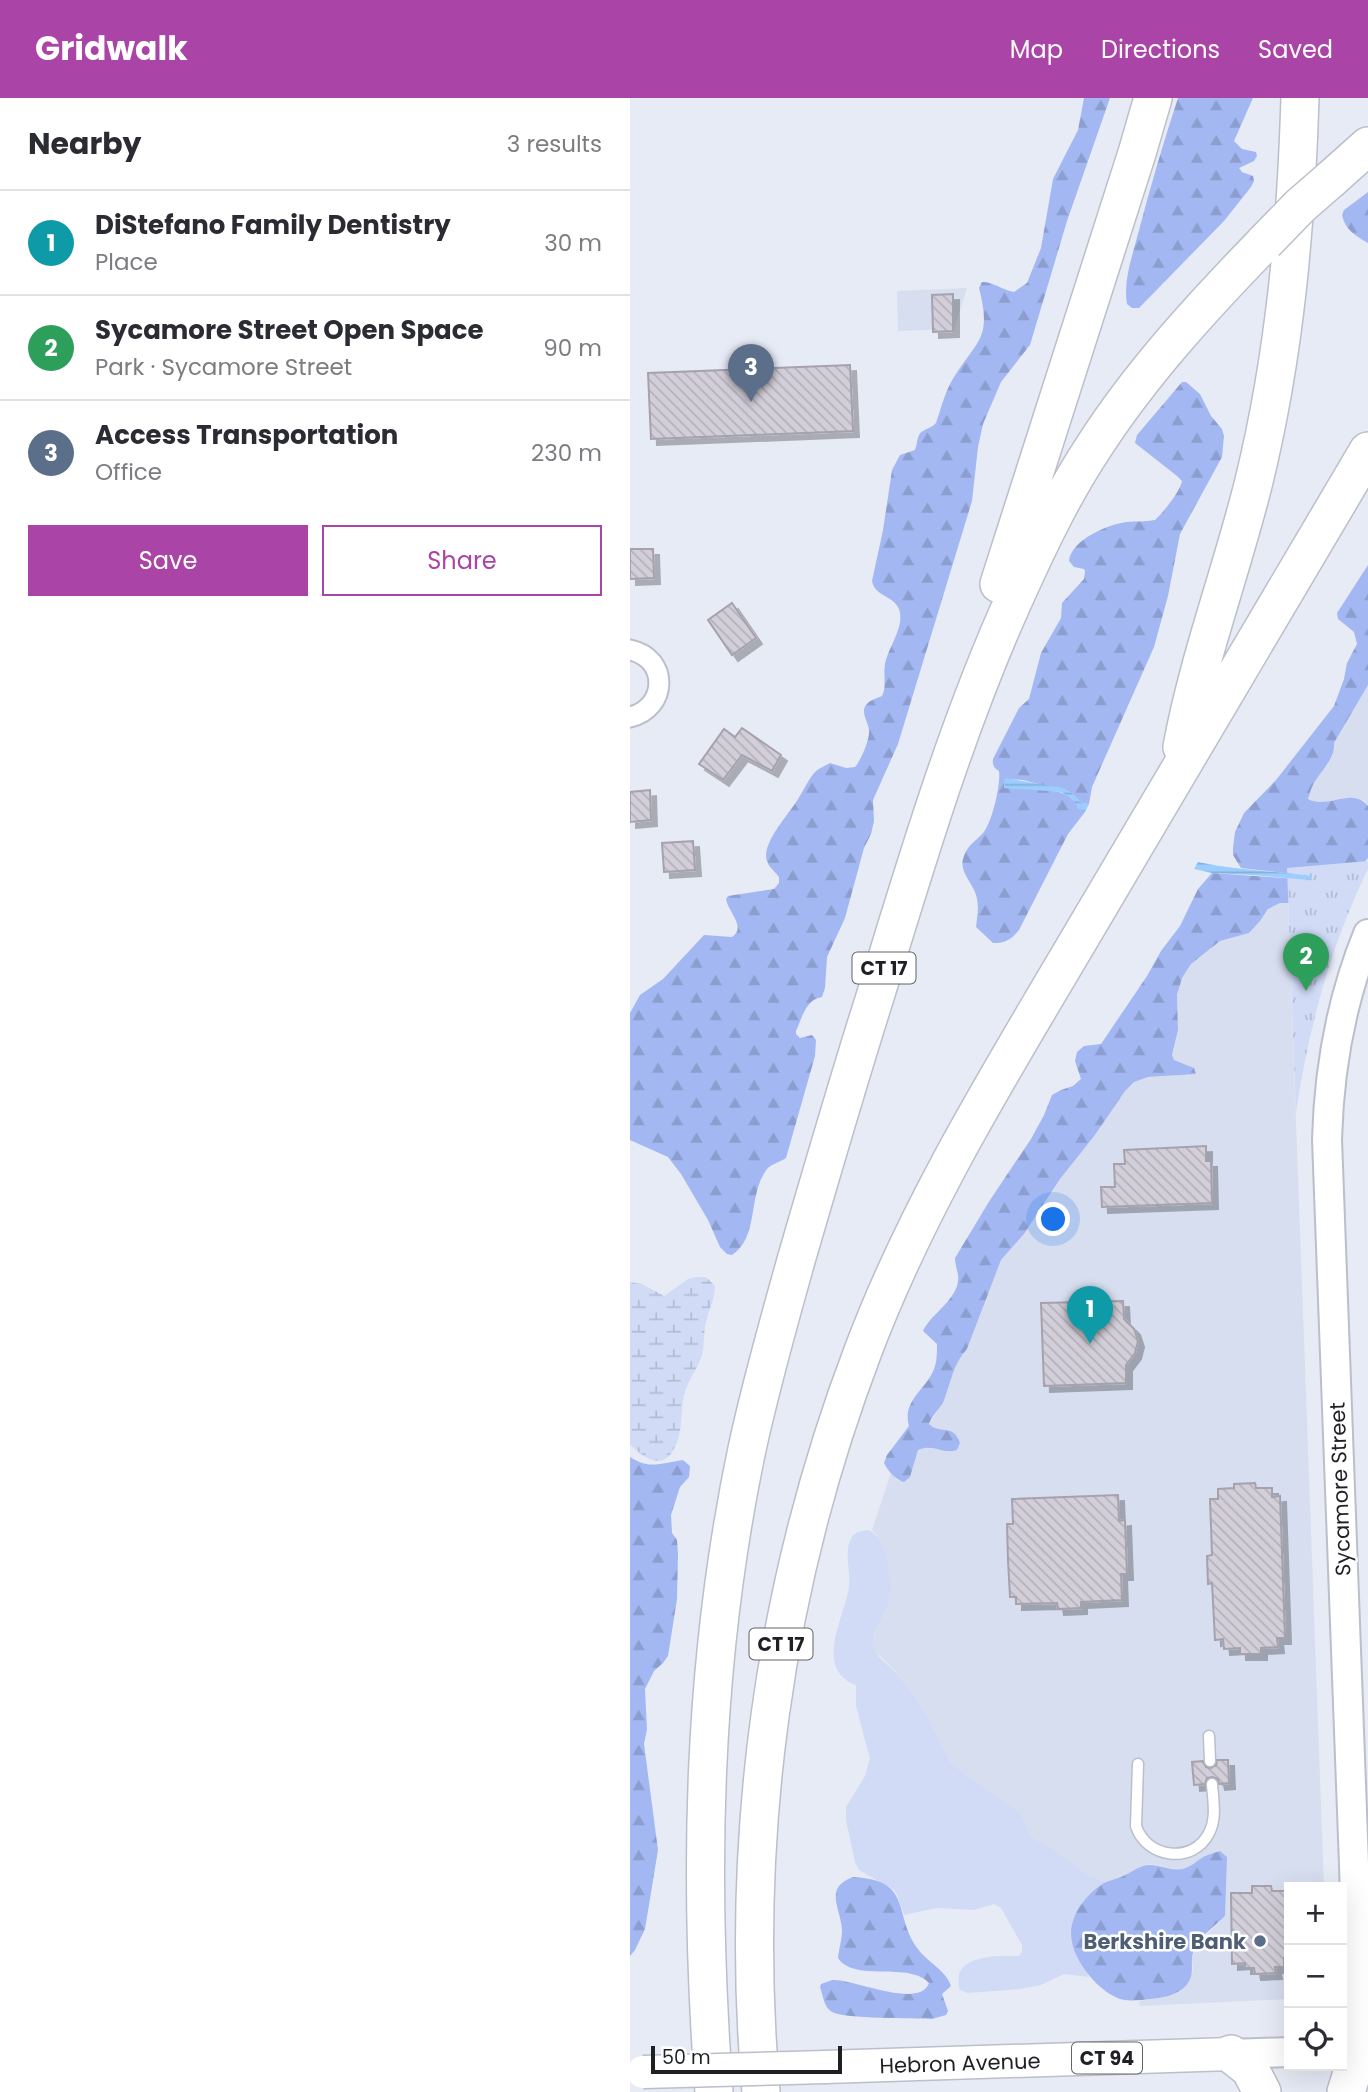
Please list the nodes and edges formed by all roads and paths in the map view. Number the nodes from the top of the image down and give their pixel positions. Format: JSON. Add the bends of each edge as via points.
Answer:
{"nodes":[{"id":1,"x":1153,"y":98,"type":"edge"},
{"id":2,"x":1300,"y":98,"type":"edge"},
{"id":3,"x":1368,"y":146,"type":"edge"},
{"id":4,"x":1368,"y":451,"type":"edge"},
{"id":5,"x":1356,"y":479,"type":"edge"},
{"id":6,"x":630,"y":650,"type":"edge"},
{"id":7,"x":630,"y":717,"type":"edge"},
{"id":8,"x":958,"y":736,"type":"junction"},
{"id":9,"x":1178,"y":772,"type":"junction"},
{"id":10,"x":1368,"y":934,"type":"edge"},
{"id":11,"x":1209,"y":1737,"type":"dead end"},
{"id":12,"x":1210,"y":1761,"type":"dead end"},
{"id":13,"x":1138,"y":1764,"type":"dead end"},
{"id":14,"x":1212,"y":1784,"type":"dead end"},
{"id":15,"x":1355,"y":2050,"type":"edge"},
{"id":16,"x":1284,"y":2052,"type":"edge"},
{"id":17,"x":1231,"y":2054,"type":"junction"},
{"id":18,"x":636,"y":2072,"type":"edge"},
{"id":19,"x":714,"y":2092,"type":"edge"},
{"id":20,"x":761,"y":2092,"type":"edge"},
{"id":21,"x":1262,"y":2092,"type":"edge"},
{"id":22,"x":1346,"y":2092,"type":"edge"}],
"edges":[{"from":1,"to":8,"type":"highway","via":[[979,646]]},
{"from":2,"to":9,"type":"highway","via":[[1297,195],[1279,360],[1254,481],[1203,654]]},
{"from":3,"to":8,"type":"highway","number":"CT 17","bridge":true,"via":[[1265,242],[1157,361],[1093,447],[1041,540]]},
{"from":4,"to":5,"type":"highway","number":"CT 17"},
{"from":5,"to":9,"type":"highway","number":"CT 17"},
{"from":6,"to":7,"type":"street","via":[[652,661],[660,684],[651,706]]},
{"from":8,"to":19,"type":"highway","number":"CT 17","via":[[805,1228],[764,1375],[739,1494],[720,1615],[707,1778],[705,1941]]},
{"from":9,"to":20,"type":"highway","number":"CT 17","via":[[921,1217],[864,1347],[826,1457],[777,1662],[762,1786],[754,1930]]},
{"from":10,"to":15,"type":"street","name":"Sycamore Street","via":[[1337,1036],[1327,1139],[1354,1865]]},
{"from":11,"to":12,"type":"lane"},
{"from":13,"to":14,"type":"lane","via":[[1138,1834],[1165,1853],[1190,1852],[1208,1835],[1214,1815]]},
{"from":15,"to":22,"type":"highway"},
{"from":16,"to":17,"type":"street","name":"Hebron Avenue","number":"CT 94"},
{"from":17,"to":18,"type":"main road","name":"Hebron Avenue","number":"CT 94","bridge":true},
{"from":17,"to":21,"type":"highway","via":[[1250,2069]]}]}
